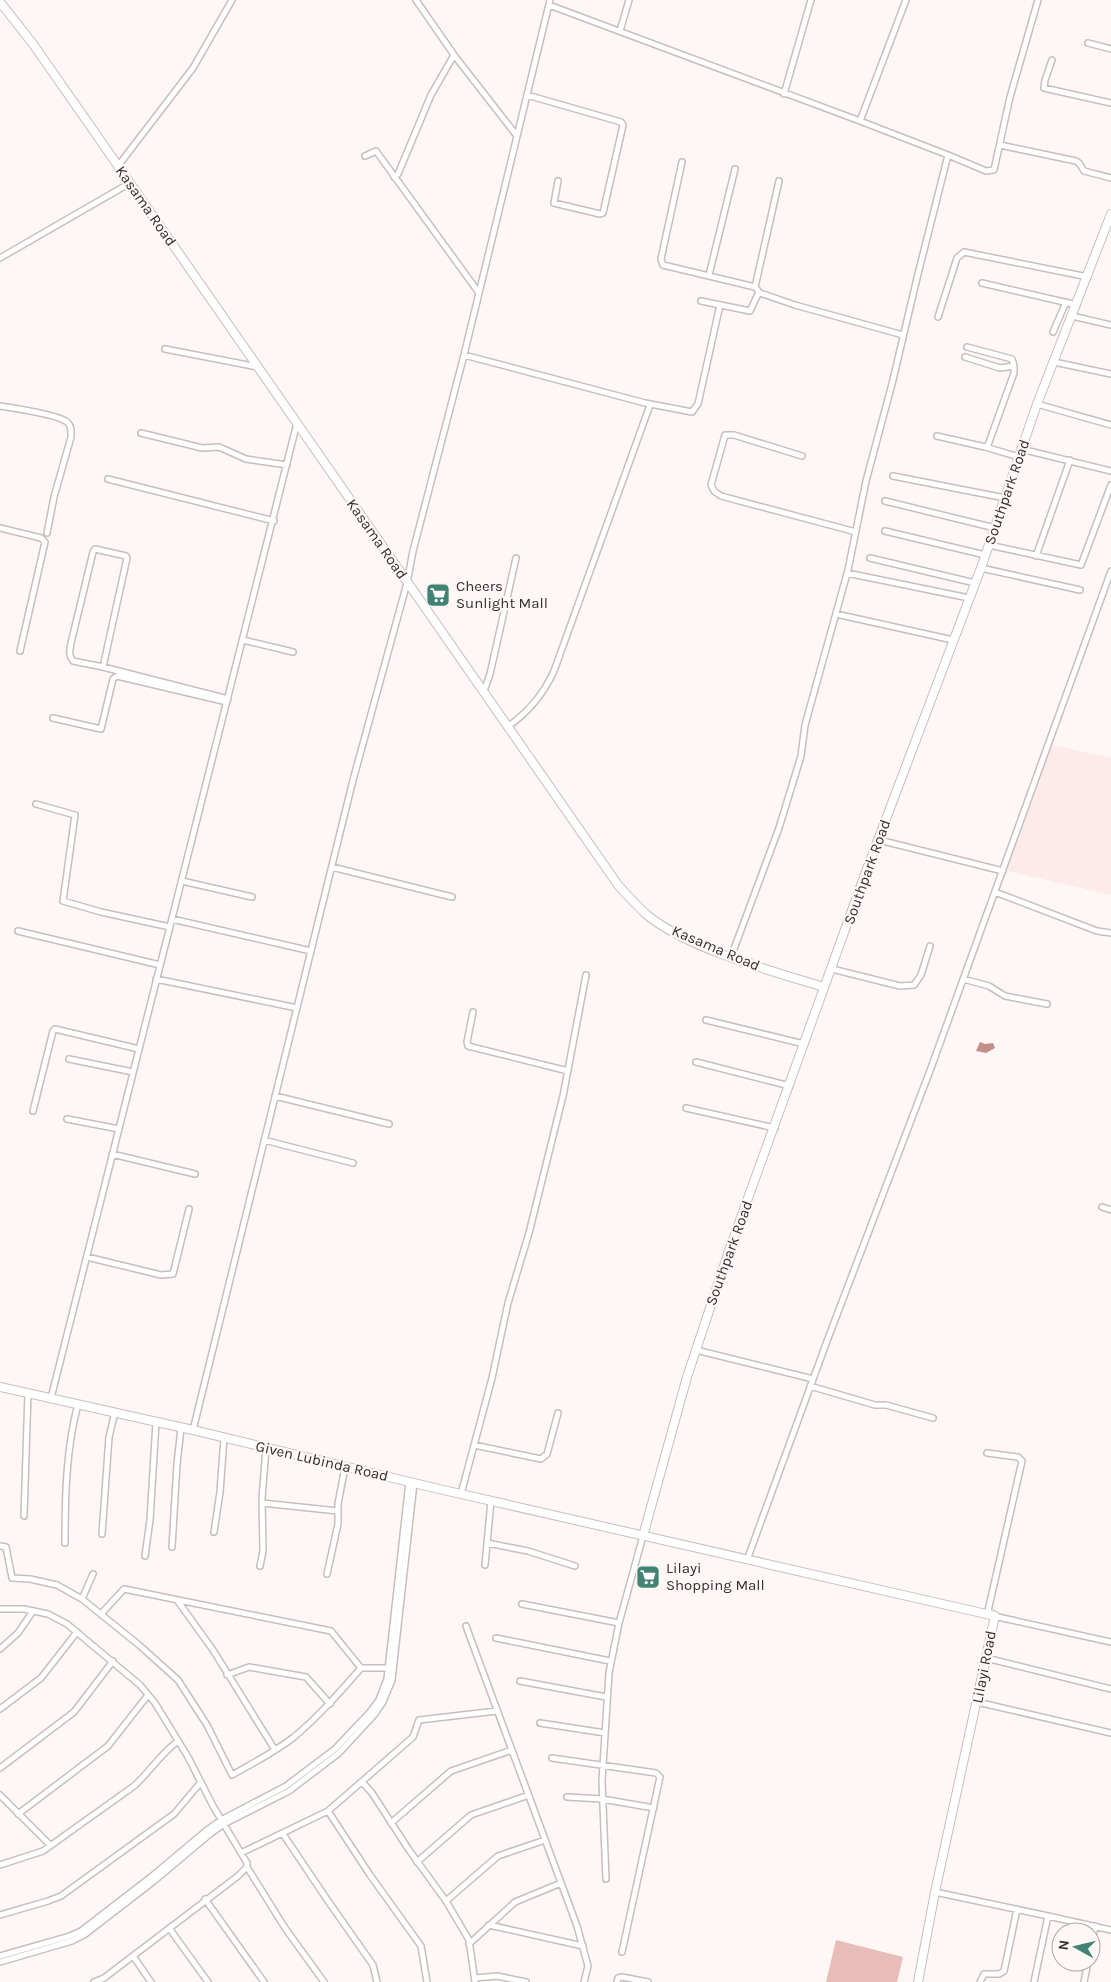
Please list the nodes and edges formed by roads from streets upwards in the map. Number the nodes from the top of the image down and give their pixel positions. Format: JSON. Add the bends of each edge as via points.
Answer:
{"nodes":[{"id":1,"x":232,"y":0,"type":"edge"},
{"id":2,"x":416,"y":0,"type":"edge"},
{"id":3,"x":629,"y":0,"type":"edge"},
{"id":4,"x":811,"y":0,"type":"edge"},
{"id":5,"x":906,"y":0,"type":"edge"},
{"id":6,"x":1038,"y":0,"type":"edge"},
{"id":7,"x":0,"y":2,"type":"edge"},
{"id":8,"x":549,"y":2,"type":"edge"},
{"id":9,"x":620,"y":31,"type":"junction"},
{"id":10,"x":1088,"y":43,"type":"dead end"},
{"id":11,"x":1111,"y":48,"type":"edge"},
{"id":12,"x":454,"y":55,"type":"junction"},
{"id":13,"x":1052,"y":60,"type":"dead end"},
{"id":14,"x":784,"y":94,"type":"junction"},
{"id":15,"x":527,"y":95,"type":"junction"},
{"id":16,"x":1111,"y":103,"type":"edge"},
{"id":17,"x":860,"y":121,"type":"junction"},
{"id":18,"x":517,"y":136,"type":"junction"},
{"id":19,"x":1000,"y":144,"type":"junction"},
{"id":20,"x":948,"y":155,"type":"junction"},
{"id":21,"x":365,"y":156,"type":"dead end"},
{"id":22,"x":682,"y":162,"type":"dead end"},
{"id":23,"x":118,"y":166,"type":"junction"},
{"id":24,"x":735,"y":169,"type":"dead end"},
{"id":25,"x":394,"y":177,"type":"junction"},
{"id":26,"x":1111,"y":178,"type":"edge"},
{"id":27,"x":779,"y":180,"type":"dead end"},
{"id":28,"x":558,"y":181,"type":"dead end"},
{"id":29,"x":130,"y":183,"type":"junction"},
{"id":30,"x":1111,"y":214,"type":"edge"},
{"id":31,"x":0,"y":258,"type":"edge"},
{"id":32,"x":709,"y":274,"type":"junction"},
{"id":33,"x":1088,"y":277,"type":"junction"},
{"id":34,"x":982,"y":283,"type":"dead end"},
{"id":35,"x":755,"y":287,"type":"junction"},
{"id":36,"x":759,"y":292,"type":"junction"},
{"id":37,"x":479,"y":293,"type":"junction"},
{"id":38,"x":701,"y":301,"type":"dead end"},
{"id":39,"x":1066,"y":302,"type":"junction"},
{"id":40,"x":720,"y":305,"type":"junction"},
{"id":41,"x":1077,"y":305,"type":"junction"},
{"id":42,"x":1072,"y":316,"type":"junction"},
{"id":43,"x":938,"y":317,"type":"dead end"},
{"id":44,"x":1111,"y":325,"type":"edge"},
{"id":45,"x":1053,"y":332,"type":"dead end"},
{"id":46,"x":903,"y":335,"type":"junction"},
{"id":47,"x":967,"y":347,"type":"dead end"},
{"id":48,"x":165,"y":349,"type":"dead end"},
{"id":49,"x":464,"y":356,"type":"junction"},
{"id":50,"x":965,"y":357,"type":"dead end"},
{"id":51,"x":1054,"y":362,"type":"junction"},
{"id":52,"x":1014,"y":366,"type":"junction"},
{"id":53,"x":258,"y":367,"type":"junction"},
{"id":54,"x":1111,"y":374,"type":"edge"},
{"id":55,"x":1037,"y":404,"type":"junction"},
{"id":56,"x":650,"y":405,"type":"junction"},
{"id":57,"x":0,"y":406,"type":"edge"},
{"id":58,"x":297,"y":423,"type":"junction"},
{"id":59,"x":1111,"y":425,"type":"edge"},
{"id":60,"x":141,"y":433,"type":"dead end"},
{"id":61,"x":937,"y":436,"type":"dead end"},
{"id":62,"x":985,"y":447,"type":"junction"},
{"id":63,"x":1020,"y":453,"type":"junction"},
{"id":64,"x":802,"y":456,"type":"dead end"},
{"id":65,"x":1070,"y":460,"type":"junction"},
{"id":66,"x":288,"y":466,"type":"junction"},
{"id":67,"x":1111,"y":471,"type":"edge"},
{"id":68,"x":893,"y":476,"type":"dead end"},
{"id":69,"x":108,"y":479,"type":"dead end"},
{"id":70,"x":1111,"y":485,"type":"edge"},
{"id":71,"x":1005,"y":498,"type":"junction"},
{"id":72,"x":885,"y":502,"type":"dead end"},
{"id":73,"x":274,"y":520,"type":"junction"},
{"id":74,"x":0,"y":528,"type":"edge"},
{"id":75,"x":995,"y":528,"type":"junction"},
{"id":76,"x":885,"y":531,"type":"dead end"},
{"id":77,"x":856,"y":532,"type":"junction"},
{"id":78,"x":47,"y":533,"type":"dead end"},
{"id":79,"x":989,"y":545,"type":"junction"},
{"id":80,"x":986,"y":555,"type":"junction"},
{"id":81,"x":1036,"y":556,"type":"junction"},
{"id":82,"x":516,"y":558,"type":"dead end"},
{"id":83,"x":870,"y":558,"type":"dead end"},
{"id":84,"x":981,"y":568,"type":"junction"},
{"id":85,"x":1111,"y":571,"type":"edge"},
{"id":86,"x":847,"y":573,"type":"junction"},
{"id":87,"x":407,"y":583,"type":"junction"},
{"id":88,"x":975,"y":583,"type":"junction"},
{"id":89,"x":1080,"y":590,"type":"dead end"},
{"id":90,"x":969,"y":598,"type":"junction"},
{"id":91,"x":836,"y":614,"type":"junction"},
{"id":92,"x":244,"y":640,"type":"junction"},
{"id":93,"x":953,"y":640,"type":"junction"},
{"id":94,"x":20,"y":651,"type":"dead end"},
{"id":95,"x":293,"y":652,"type":"dead end"},
{"id":96,"x":103,"y":667,"type":"junction"},
{"id":97,"x":484,"y":691,"type":"junction"},
{"id":98,"x":228,"y":701,"type":"junction"},
{"id":99,"x":53,"y":718,"type":"dead end"},
{"id":100,"x":507,"y":727,"type":"junction"},
{"id":101,"x":36,"y":804,"type":"dead end"},
{"id":102,"x":879,"y":840,"type":"junction"},
{"id":103,"x":332,"y":867,"type":"junction"},
{"id":104,"x":1003,"y":871,"type":"junction"},
{"id":105,"x":182,"y":881,"type":"junction"},
{"id":106,"x":995,"y":892,"type":"junction"},
{"id":107,"x":452,"y":896,"type":"dead end"},
{"id":108,"x":252,"y":897,"type":"dead end"},
{"id":109,"x":172,"y":919,"type":"junction"},
{"id":110,"x":170,"y":928,"type":"junction"},
{"id":111,"x":18,"y":931,"type":"dead end"},
{"id":112,"x":1111,"y":933,"type":"edge"},
{"id":113,"x":930,"y":946,"type":"dead end"},
{"id":114,"x":311,"y":951,"type":"junction"},
{"id":115,"x":732,"y":957,"type":"junction"},
{"id":116,"x":160,"y":966,"type":"junction"},
{"id":117,"x":832,"y":969,"type":"junction"},
{"id":118,"x":586,"y":975,"type":"dead end"},
{"id":119,"x":156,"y":979,"type":"junction"},
{"id":120,"x":963,"y":979,"type":"junction"},
{"id":121,"x":824,"y":987,"type":"junction"},
{"id":122,"x":1047,"y":1004,"type":"dead end"},
{"id":123,"x":297,"y":1008,"type":"junction"},
{"id":124,"x":473,"y":1012,"type":"dead end"},
{"id":125,"x":706,"y":1020,"type":"dead end"},
{"id":126,"x":804,"y":1044,"type":"junction"},
{"id":127,"x":139,"y":1049,"type":"junction"},
{"id":128,"x":69,"y":1059,"type":"dead end"},
{"id":129,"x":696,"y":1062,"type":"dead end"},
{"id":130,"x":568,"y":1071,"type":"junction"},
{"id":131,"x":133,"y":1072,"type":"junction"},
{"id":132,"x":790,"y":1086,"type":"junction"},
{"id":133,"x":275,"y":1096,"type":"junction"},
{"id":134,"x":686,"y":1108,"type":"dead end"},
{"id":135,"x":33,"y":1111,"type":"dead end"},
{"id":136,"x":67,"y":1119,"type":"dead end"},
{"id":137,"x":389,"y":1124,"type":"dead end"},
{"id":138,"x":775,"y":1128,"type":"junction"},
{"id":139,"x":119,"y":1129,"type":"junction"},
{"id":140,"x":264,"y":1140,"type":"junction"},
{"id":141,"x":112,"y":1154,"type":"junction"},
{"id":142,"x":353,"y":1163,"type":"dead end"},
{"id":143,"x":195,"y":1174,"type":"dead end"},
{"id":144,"x":1102,"y":1208,"type":"dead end"},
{"id":145,"x":189,"y":1210,"type":"dead end"},
{"id":146,"x":1111,"y":1210,"type":"edge"},
{"id":147,"x":87,"y":1257,"type":"junction"},
{"id":148,"x":696,"y":1350,"type":"junction"},
{"id":149,"x":813,"y":1379,"type":"junction"},
{"id":150,"x":810,"y":1386,"type":"junction"},
{"id":151,"x":0,"y":1387,"type":"edge"},
{"id":152,"x":28,"y":1393,"type":"junction"},
{"id":153,"x":51,"y":1398,"type":"junction"},
{"id":154,"x":78,"y":1404,"type":"junction"},
{"id":155,"x":114,"y":1412,"type":"junction"},
{"id":156,"x":558,"y":1414,"type":"dead end"},
{"id":157,"x":933,"y":1418,"type":"dead end"},
{"id":158,"x":156,"y":1422,"type":"junction"},
{"id":159,"x":181,"y":1428,"type":"junction"},
{"id":160,"x":193,"y":1430,"type":"junction"},
{"id":161,"x":224,"y":1438,"type":"junction"},
{"id":162,"x":474,"y":1445,"type":"junction"},
{"id":163,"x":266,"y":1448,"type":"junction"},
{"id":164,"x":987,"y":1453,"type":"dead end"},
{"id":165,"x":345,"y":1467,"type":"junction"},
{"id":166,"x":412,"y":1483,"type":"junction"},
{"id":167,"x":461,"y":1494,"type":"junction"},
{"id":168,"x":491,"y":1501,"type":"junction"},
{"id":169,"x":262,"y":1503,"type":"junction"},
{"id":170,"x":338,"y":1511,"type":"junction"},
{"id":171,"x":24,"y":1516,"type":"dead end"},
{"id":172,"x":214,"y":1532,"type":"dead end"},
{"id":173,"x":102,"y":1534,"type":"dead end"},
{"id":174,"x":643,"y":1536,"type":"junction"},
{"id":175,"x":487,"y":1542,"type":"junction"},
{"id":176,"x":65,"y":1544,"type":"dead end"},
{"id":177,"x":0,"y":1546,"type":"edge"},
{"id":178,"x":172,"y":1547,"type":"dead end"},
{"id":179,"x":144,"y":1556,"type":"dead end"},
{"id":180,"x":747,"y":1560,"type":"junction"},
{"id":181,"x":485,"y":1565,"type":"dead end"},
{"id":182,"x":260,"y":1566,"type":"dead end"},
{"id":183,"x":575,"y":1566,"type":"dead end"},
{"id":184,"x":94,"y":1574,"type":"dead end"},
{"id":185,"x":327,"y":1574,"type":"dead end"},
{"id":186,"x":82,"y":1599,"type":"junction"},
{"id":187,"x":177,"y":1600,"type":"junction"},
{"id":188,"x":522,"y":1604,"type":"dead end"},
{"id":189,"x":0,"y":1609,"type":"edge"},
{"id":190,"x":34,"y":1610,"type":"junction"},
{"id":191,"x":101,"y":1614,"type":"junction"},
{"id":192,"x":995,"y":1616,"type":"junction"},
{"id":193,"x":619,"y":1623,"type":"junction"},
{"id":194,"x":466,"y":1626,"type":"dead end"},
{"id":195,"x":77,"y":1632,"type":"junction"},
{"id":196,"x":496,"y":1638,"type":"dead end"},
{"id":197,"x":1111,"y":1642,"type":"edge"},
{"id":198,"x":0,"y":1649,"type":"edge"},
{"id":199,"x":986,"y":1658,"type":"junction"},
{"id":200,"x":114,"y":1661,"type":"junction"},
{"id":201,"x":610,"y":1661,"type":"junction"},
{"id":202,"x":361,"y":1668,"type":"junction"},
{"id":203,"x":391,"y":1668,"type":"junction"},
{"id":204,"x":227,"y":1675,"type":"junction"},
{"id":205,"x":520,"y":1681,"type":"dead end"},
{"id":206,"x":1111,"y":1688,"type":"edge"},
{"id":207,"x":148,"y":1695,"type":"junction"},
{"id":208,"x":606,"y":1697,"type":"junction"},
{"id":209,"x":977,"y":1702,"type":"junction"},
{"id":210,"x":330,"y":1704,"type":"junction"},
{"id":211,"x":0,"y":1709,"type":"edge"},
{"id":212,"x":496,"y":1711,"type":"junction"},
{"id":213,"x":540,"y":1723,"type":"dead end"},
{"id":214,"x":605,"y":1733,"type":"junction"},
{"id":215,"x":1111,"y":1733,"type":"edge"},
{"id":216,"x":178,"y":1741,"type":"junction"},
{"id":217,"x":275,"y":1750,"type":"junction"},
{"id":218,"x":512,"y":1750,"type":"junction"},
{"id":219,"x":552,"y":1758,"type":"dead end"},
{"id":220,"x":603,"y":1766,"type":"junction"},
{"id":221,"x":0,"y":1768,"type":"edge"},
{"id":222,"x":201,"y":1782,"type":"junction"},
{"id":223,"x":362,"y":1782,"type":"junction"},
{"id":224,"x":0,"y":1795,"type":"edge"},
{"id":225,"x":529,"y":1795,"type":"junction"},
{"id":226,"x":567,"y":1797,"type":"dead end"},
{"id":227,"x":602,"y":1799,"type":"junction"},
{"id":228,"x":654,"y":1808,"type":"junction"},
{"id":229,"x":328,"y":1811,"type":"junction"},
{"id":230,"x":18,"y":1814,"type":"junction"},
{"id":231,"x":223,"y":1822,"type":"junction"},
{"id":232,"x":392,"y":1823,"type":"junction"},
{"id":233,"x":284,"y":1834,"type":"junction"},
{"id":234,"x":545,"y":1840,"type":"junction"},
{"id":235,"x":50,"y":1845,"type":"junction"},
{"id":236,"x":241,"y":1853,"type":"junction"},
{"id":237,"x":417,"y":1862,"type":"junction"},
{"id":238,"x":0,"y":1865,"type":"edge"},
{"id":239,"x":247,"y":1867,"type":"junction"},
{"id":240,"x":606,"y":1880,"type":"dead end"},
{"id":241,"x":562,"y":1883,"type":"junction"},
{"id":242,"x":935,"y":1892,"type":"junction"},
{"id":243,"x":205,"y":1899,"type":"junction"},
{"id":244,"x":446,"y":1902,"type":"junction"},
{"id":245,"x":1017,"y":1908,"type":"junction"},
{"id":246,"x":0,"y":1915,"type":"edge"},
{"id":247,"x":1048,"y":1916,"type":"junction"},
{"id":248,"x":1076,"y":1922,"type":"edge"},
{"id":249,"x":489,"y":1925,"type":"junction"},
{"id":250,"x":169,"y":1928,"type":"junction"},
{"id":251,"x":469,"y":1944,"type":"junction"},
{"id":252,"x":582,"y":1946,"type":"junction"},
{"id":253,"x":622,"y":1952,"type":"dead end"},
{"id":254,"x":0,"y":1956,"type":"edge"},
{"id":255,"x":133,"y":1956,"type":"junction"},
{"id":256,"x":0,"y":1962,"type":"edge"},
{"id":257,"x":475,"y":1980,"type":"edge"},
{"id":258,"x":94,"y":1982,"type":"edge"},
{"id":259,"x":152,"y":1982,"type":"edge"},
{"id":260,"x":208,"y":1982,"type":"edge"},
{"id":261,"x":264,"y":1982,"type":"edge"},
{"id":262,"x":324,"y":1982,"type":"edge"},
{"id":263,"x":377,"y":1982,"type":"edge"},
{"id":264,"x":427,"y":1982,"type":"edge"},
{"id":265,"x":526,"y":1982,"type":"edge"},
{"id":266,"x":584,"y":1982,"type":"edge"},
{"id":267,"x":617,"y":1982,"type":"edge"},
{"id":268,"x":648,"y":1982,"type":"edge"},
{"id":269,"x":918,"y":1982,"type":"edge"},
{"id":270,"x":980,"y":1982,"type":"edge"},
{"id":271,"x":1034,"y":1982,"type":"edge"}],
"edges":[{"from":1,"to":23,"type":"street","via":[[193,68]]},
{"from":2,"to":12,"type":"street"},
{"from":3,"to":9,"type":"street"},
{"from":4,"to":14,"type":"street"},
{"from":5,"to":17,"type":"street"},
{"from":6,"to":19,"type":"street"},
{"from":7,"to":23,"type":"street","name":"Kasama Road"},
{"from":8,"to":9,"type":"street"},
{"from":8,"to":15,"type":"street"},
{"from":9,"to":14,"type":"street"},
{"from":10,"to":11,"type":"street"},
{"from":12,"to":18,"type":"street"},
{"from":12,"to":25,"type":"street","via":[[431,95]]},
{"from":13,"to":16,"type":"street","via":[[1044,88]]},
{"from":14,"to":17,"type":"street"},
{"from":15,"to":18,"type":"street"},
{"from":15,"to":28,"type":"street","via":[[623,125],[603,213],[554,203]]},
{"from":17,"to":20,"type":"street"},
{"from":18,"to":37,"type":"street"},
{"from":19,"to":20,"type":"street","via":[[996,166],[991,172]]},
{"from":19,"to":26,"type":"street","via":[[1076,161],[1084,171]]},
{"from":20,"to":46,"type":"street"},
{"from":21,"to":25,"type":"street","via":[[376,151]]},
{"from":22,"to":32,"type":"street","via":[[661,262],[674,268]]},
{"from":23,"to":29,"type":"street","name":"Kasama Road"},
{"from":24,"to":32,"type":"street"},
{"from":25,"to":37,"type":"street"},
{"from":27,"to":35,"type":"street"},
{"from":29,"to":31,"type":"street"},
{"from":29,"to":53,"type":"street","name":"Kasama Road"},
{"from":30,"to":33,"type":"street","name":"Southpark Road"},
{"from":32,"to":35,"type":"street"},
{"from":33,"to":41,"type":"street","name":"Southpark Road"},
{"from":33,"to":43,"type":"street","via":[[964,252],[957,258]]},
{"from":34,"to":39,"type":"street"},
{"from":35,"to":36,"type":"street"},
{"from":36,"to":40,"type":"street","via":[[750,312]]},
{"from":36,"to":46,"type":"street","via":[[795,306]]},
{"from":37,"to":49,"type":"street"},
{"from":38,"to":40,"type":"street"},
{"from":39,"to":41,"type":"street"},
{"from":39,"to":45,"type":"street"},
{"from":40,"to":56,"type":"street","via":[[695,410],[687,413]]},
{"from":41,"to":42,"type":"street","name":"Southpark Road"},
{"from":42,"to":44,"type":"street"},
{"from":42,"to":51,"type":"street","name":"Southpark Road"},
{"from":46,"to":77,"type":"street"},
{"from":47,"to":52,"type":"street","via":[[1012,359]]},
{"from":48,"to":53,"type":"street"},
{"from":49,"to":56,"type":"street"},
{"from":49,"to":87,"type":"street","via":[[412,551]]},
{"from":50,"to":52,"type":"street","via":[[1000,368]]},
{"from":51,"to":54,"type":"street"},
{"from":51,"to":55,"type":"street","name":"Southpark Road"},
{"from":52,"to":62,"type":"street"},
{"from":53,"to":58,"type":"street","name":"Kasama Road"},
{"from":55,"to":59,"type":"street"},
{"from":55,"to":63,"type":"street","name":"Southpark Road"},
{"from":56,"to":100,"type":"street","via":[[554,671],[533,706]]},
{"from":57,"to":78,"type":"street","via":[[66,421],[71,427]]},
{"from":58,"to":66,"type":"street"},
{"from":58,"to":87,"type":"street","name":"Kasama Road"},
{"from":60,"to":66,"type":"street","via":[[202,448],[219,447],[246,459]]},
{"from":61,"to":62,"type":"street"},
{"from":62,"to":63,"type":"street"},
{"from":63,"to":65,"type":"street"},
{"from":63,"to":71,"type":"street","name":"Southpark Road"},
{"from":64,"to":77,"type":"street","via":[[725,435],[711,485],[720,496]]},
{"from":65,"to":67,"type":"street"},
{"from":65,"to":81,"type":"street"},
{"from":66,"to":73,"type":"street"},
{"from":68,"to":71,"type":"street"},
{"from":69,"to":73,"type":"street"},
{"from":70,"to":81,"type":"street","via":[[1081,565]]},
{"from":71,"to":75,"type":"street","name":"Southpark Road"},
{"from":72,"to":75,"type":"street"},
{"from":73,"to":92,"type":"street"},
{"from":74,"to":94,"type":"street","via":[[41,538],[45,542]]},
{"from":75,"to":79,"type":"street","name":"Southpark Road"},
{"from":76,"to":80,"type":"street"},
{"from":77,"to":86,"type":"street"},
{"from":79,"to":80,"type":"street","name":"Southpark Road"},
{"from":79,"to":81,"type":"street"},
{"from":80,"to":84,"type":"street","name":"Southpark Road"},
{"from":82,"to":97,"type":"street"},
{"from":83,"to":88,"type":"street"},
{"from":84,"to":88,"type":"street","name":"Southpark Road"},
{"from":84,"to":89,"type":"street"},
{"from":85,"to":104,"type":"street"},
{"from":86,"to":90,"type":"street"},
{"from":86,"to":91,"type":"street"},
{"from":87,"to":97,"type":"street","name":"Kasama Road"},
{"from":87,"to":103,"type":"street"},
{"from":88,"to":90,"type":"street","name":"Southpark Road"},
{"from":90,"to":93,"type":"street","name":"Southpark Road"},
{"from":91,"to":93,"type":"street"},
{"from":91,"to":115,"type":"street","via":[[780,828]]},
{"from":92,"to":95,"type":"street"},
{"from":92,"to":98,"type":"street"},
{"from":93,"to":102,"type":"street","name":"Southpark Road"},
{"from":96,"to":96,"type":"street","via":[[72,661],[69,652],[95,549],[127,558]]},
{"from":96,"to":98,"type":"street"},
{"from":97,"to":100,"type":"street","name":"Kasama Road"},
{"from":98,"to":99,"type":"street","via":[[117,676],[113,680],[101,729]]},
{"from":98,"to":105,"type":"street"},
{"from":100,"to":115,"type":"street","name":"Kasama Road","via":[[618,885],[640,908],[687,939]]},
{"from":101,"to":110,"type":"street","via":[[75,815],[63,901]]},
{"from":102,"to":104,"type":"street"},
{"from":102,"to":117,"type":"street","name":"Southpark Road"},
{"from":103,"to":107,"type":"street"},
{"from":103,"to":114,"type":"street"},
{"from":104,"to":106,"type":"street"},
{"from":105,"to":108,"type":"street"},
{"from":105,"to":109,"type":"street"},
{"from":106,"to":112,"type":"street","via":[[1097,931]]},
{"from":106,"to":120,"type":"street"},
{"from":109,"to":110,"type":"street"},
{"from":109,"to":114,"type":"street"},
{"from":110,"to":116,"type":"street"},
{"from":111,"to":116,"type":"street"},
{"from":113,"to":117,"type":"street","via":[[914,986],[900,986]]},
{"from":114,"to":123,"type":"street"},
{"from":115,"to":121,"type":"street","name":"Kasama Road"},
{"from":116,"to":119,"type":"street"},
{"from":117,"to":121,"type":"street","name":"Southpark Road"},
{"from":118,"to":130,"type":"street"},
{"from":119,"to":123,"type":"street"},
{"from":119,"to":127,"type":"street"},
{"from":120,"to":122,"type":"street","via":[[989,986],[1006,996]]},
{"from":120,"to":149,"type":"street"},
{"from":121,"to":126,"type":"street","name":"Southpark Road"},
{"from":123,"to":133,"type":"street"},
{"from":124,"to":130,"type":"street","via":[[468,1046]]},
{"from":125,"to":126,"type":"street"},
{"from":126,"to":132,"type":"street","name":"Southpark Road"},
{"from":127,"to":131,"type":"street"},
{"from":127,"to":135,"type":"street","via":[[55,1030]]},
{"from":128,"to":131,"type":"street"},
{"from":129,"to":132,"type":"street"},
{"from":130,"to":162,"type":"street"},
{"from":131,"to":139,"type":"street"},
{"from":132,"to":138,"type":"street","name":"Southpark Road"},
{"from":133,"to":137,"type":"street"},
{"from":133,"to":140,"type":"street"},
{"from":134,"to":138,"type":"street"},
{"from":136,"to":139,"type":"street"},
{"from":138,"to":148,"type":"street","name":"Southpark Road"},
{"from":139,"to":141,"type":"street"},
{"from":140,"to":142,"type":"street"},
{"from":140,"to":160,"type":"street"},
{"from":141,"to":143,"type":"street"},
{"from":141,"to":147,"type":"street"},
{"from":144,"to":146,"type":"street"},
{"from":145,"to":147,"type":"street","via":[[173,1274]]},
{"from":147,"to":153,"type":"street"},
{"from":148,"to":149,"type":"street"},
{"from":148,"to":174,"type":"street","name":"Southpark Road"},
{"from":149,"to":150,"type":"street"},
{"from":150,"to":157,"type":"street"},
{"from":150,"to":180,"type":"street"},
{"from":151,"to":152,"type":"street","name":"Given Lubinda Road"},
{"from":152,"to":153,"type":"street","name":"Given Lubinda Road"},
{"from":152,"to":171,"type":"street"},
{"from":153,"to":154,"type":"street","name":"Given Lubinda Road"},
{"from":154,"to":155,"type":"street","name":"Given Lubinda Road"},
{"from":154,"to":176,"type":"street","via":[[69,1455]]},
{"from":155,"to":158,"type":"street","name":"Given Lubinda Road"},
{"from":155,"to":173,"type":"street"},
{"from":156,"to":162,"type":"street","via":[[547,1454],[541,1459]]},
{"from":158,"to":159,"type":"street","name":"Given Lubinda Road"},
{"from":158,"to":179,"type":"street","via":[[150,1520]]},
{"from":159,"to":160,"type":"street","name":"Given Lubinda Road"},
{"from":159,"to":178,"type":"street"},
{"from":160,"to":161,"type":"street","name":"Given Lubinda Road"},
{"from":161,"to":163,"type":"street","name":"Given Lubinda Road"},
{"from":161,"to":172,"type":"street"},
{"from":162,"to":167,"type":"street"},
{"from":163,"to":165,"type":"street","name":"Given Lubinda Road"},
{"from":163,"to":169,"type":"street"},
{"from":164,"to":192,"type":"street","via":[[1018,1457],[1022,1461],[988,1611]]},
{"from":165,"to":166,"type":"street","name":"Given Lubinda Road"},
{"from":165,"to":170,"type":"street"},
{"from":166,"to":167,"type":"street","name":"Given Lubinda Road"},
{"from":166,"to":203,"type":"street"},
{"from":167,"to":168,"type":"street","name":"Given Lubinda Road"},
{"from":168,"to":174,"type":"street","name":"Given Lubinda Road"},
{"from":168,"to":175,"type":"street"},
{"from":169,"to":170,"type":"street"},
{"from":169,"to":182,"type":"street"},
{"from":170,"to":185,"type":"street"},
{"from":174,"to":180,"type":"street","name":"Lilayi Road"},
{"from":174,"to":193,"type":"street"},
{"from":175,"to":181,"type":"street"},
{"from":175,"to":183,"type":"street"},
{"from":177,"to":186,"type":"street","via":[[6,1547],[12,1578],[57,1586]]},
{"from":180,"to":192,"type":"street","name":"Lilayi Road"},
{"from":184,"to":186,"type":"street"},
{"from":186,"to":191,"type":"street"},
{"from":187,"to":191,"type":"street","via":[[124,1589]]},
{"from":187,"to":202,"type":"street","via":[[330,1631]]},
{"from":187,"to":204,"type":"street"},
{"from":188,"to":193,"type":"street"},
{"from":189,"to":190,"type":"street"},
{"from":190,"to":195,"type":"street","via":[[48,1614]]},
{"from":190,"to":198,"type":"street","via":[[18,1633]]},
{"from":191,"to":217,"type":"street","via":[[178,1680],[207,1725],[232,1775]]},
{"from":192,"to":197,"type":"street"},
{"from":192,"to":199,"type":"street","name":"Lilayi Road"},
{"from":193,"to":201,"type":"street"},
{"from":194,"to":212,"type":"street"},
{"from":195,"to":200,"type":"street"},
{"from":195,"to":211,"type":"street","via":[[41,1678]]},
{"from":196,"to":201,"type":"street"},
{"from":199,"to":206,"type":"street"},
{"from":199,"to":209,"type":"street","name":"Lilayi Road"},
{"from":200,"to":207,"type":"street"},
{"from":200,"to":221,"type":"street","via":[[74,1712]]},
{"from":201,"to":208,"type":"street"},
{"from":202,"to":203,"type":"street"},
{"from":202,"to":210,"type":"street"},
{"from":203,"to":231,"type":"street","via":[[370,1712],[335,1749],[286,1786]]},
{"from":204,"to":210,"type":"street","via":[[250,1667],[306,1677]]},
{"from":204,"to":217,"type":"street"},
{"from":205,"to":208,"type":"street"},
{"from":207,"to":216,"type":"street"},
{"from":207,"to":230,"type":"street","via":[[108,1746]]},
{"from":208,"to":214,"type":"street"},
{"from":209,"to":215,"type":"street"},
{"from":209,"to":242,"type":"street","name":"Lilayi Road"},
{"from":210,"to":217,"type":"street"},
{"from":212,"to":218,"type":"street"},
{"from":212,"to":223,"type":"street","via":[[419,1720],[413,1737]]},
{"from":213,"to":214,"type":"street"},
{"from":214,"to":220,"type":"street"},
{"from":216,"to":222,"type":"street"},
{"from":216,"to":235,"type":"street","via":[[134,1786]]},
{"from":218,"to":225,"type":"street"},
{"from":218,"to":232,"type":"street","via":[[451,1771]]},
{"from":219,"to":220,"type":"street"},
{"from":220,"to":227,"type":"street"},
{"from":220,"to":228,"type":"street","via":[[659,1774]]},
{"from":222,"to":231,"type":"street"},
{"from":222,"to":246,"type":"street","via":[[174,1814],[61,1896]]},
{"from":223,"to":229,"type":"street"},
{"from":223,"to":232,"type":"street"},
{"from":224,"to":230,"type":"street"},
{"from":225,"to":234,"type":"street"},
{"from":225,"to":237,"type":"street","via":[[471,1815]]},
{"from":226,"to":227,"type":"street"},
{"from":227,"to":228,"type":"street"},
{"from":227,"to":240,"type":"street"},
{"from":228,"to":253,"type":"street"},
{"from":229,"to":233,"type":"street"},
{"from":229,"to":264,"type":"street","via":[[421,1946]]},
{"from":230,"to":235,"type":"street"},
{"from":231,"to":236,"type":"street"},
{"from":231,"to":254,"type":"street","via":[[81,1931]]},
{"from":231,"to":256,"type":"street","via":[[84,1936]]},
{"from":232,"to":237,"type":"street"},
{"from":233,"to":236,"type":"street"},
{"from":233,"to":263,"type":"street","via":[[373,1965]]},
{"from":234,"to":241,"type":"street"},
{"from":234,"to":244,"type":"street","via":[[498,1856]]},
{"from":235,"to":238,"type":"street","via":[[33,1856]]},
{"from":236,"to":239,"type":"street"},
{"from":237,"to":244,"type":"street"},
{"from":239,"to":243,"type":"street"},
{"from":239,"to":262,"type":"street"},
{"from":241,"to":249,"type":"street","via":[[515,1902]]},
{"from":241,"to":252,"type":"street"},
{"from":242,"to":245,"type":"street"},
{"from":242,"to":269,"type":"street","name":"Lilayi Road"},
{"from":243,"to":250,"type":"street"},
{"from":243,"to":261,"type":"street"},
{"from":244,"to":251,"type":"street"},
{"from":245,"to":247,"type":"street"},
{"from":245,"to":270,"type":"street","via":[[1004,1970],[999,1974],[984,1974]]},
{"from":247,"to":248,"type":"street"},
{"from":247,"to":271,"type":"street"},
{"from":249,"to":251,"type":"street"},
{"from":249,"to":252,"type":"street"},
{"from":250,"to":255,"type":"street"},
{"from":250,"to":260,"type":"street"},
{"from":251,"to":257,"type":"street"},
{"from":252,"to":266,"type":"street","via":[[588,1966]]},
{"from":255,"to":258,"type":"street"},
{"from":255,"to":259,"type":"street"},
{"from":257,"to":265,"type":"street","via":[[496,1976]]},
{"from":267,"to":268,"type":"street","via":[[622,1977]]}]}
